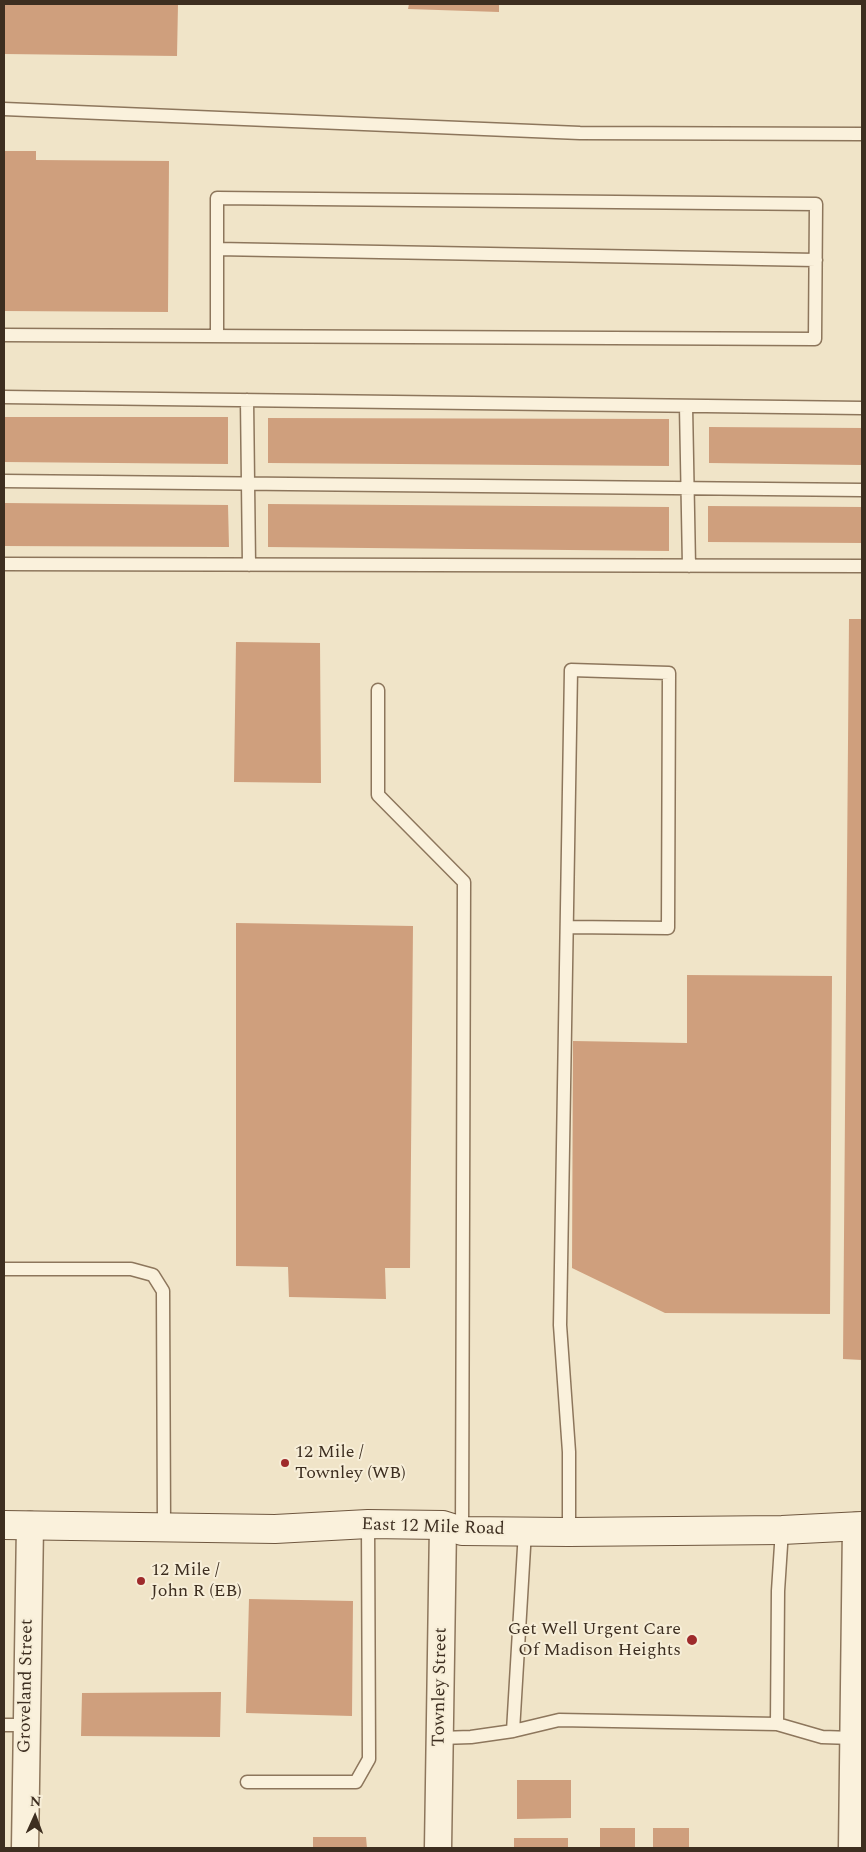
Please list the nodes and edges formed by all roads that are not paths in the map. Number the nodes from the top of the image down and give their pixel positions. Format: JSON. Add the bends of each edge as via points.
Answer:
{"nodes":[{"id":1,"x":4,"y":109,"type":"edge"},
{"id":2,"x":862,"y":134,"type":"edge"},
{"id":3,"x":217,"y":249,"type":"junction"},
{"id":4,"x":816,"y":260,"type":"junction"},
{"id":5,"x":4,"y":335,"type":"edge"},
{"id":6,"x":217,"y":335,"type":"junction"},
{"id":7,"x":4,"y":397,"type":"edge"},
{"id":8,"x":247,"y":400,"type":"junction"},
{"id":9,"x":686,"y":406,"type":"junction"},
{"id":10,"x":862,"y":408,"type":"edge"},
{"id":11,"x":4,"y":481,"type":"edge"},
{"id":12,"x":248,"y":484,"type":"junction"},
{"id":13,"x":687,"y":488,"type":"junction"},
{"id":14,"x":862,"y":490,"type":"edge"},
{"id":15,"x":4,"y":564,"type":"edge"},
{"id":16,"x":250,"y":565,"type":"junction"},
{"id":17,"x":689,"y":566,"type":"junction"},
{"id":18,"x":862,"y":566,"type":"edge"},
{"id":19,"x":378,"y":690,"type":"dead end"},
{"id":20,"x":567,"y":927,"type":"junction"},
{"id":21,"x":4,"y":1269,"type":"edge"},
{"id":22,"x":368,"y":1524,"type":"junction"},
{"id":23,"x":17,"y":1525,"type":"edge"},
{"id":24,"x":859,"y":1526,"type":"edge"},
{"id":25,"x":164,"y":1527,"type":"junction"},
{"id":26,"x":453,"y":1528,"type":"junction"},
{"id":27,"x":782,"y":1530,"type":"junction"},
{"id":28,"x":525,"y":1531,"type":"junction"},
{"id":29,"x":569,"y":1532,"type":"junction"},
{"id":30,"x":778,"y":1724,"type":"junction"},
{"id":31,"x":15,"y":1725,"type":"edge"},
{"id":32,"x":513,"y":1731,"type":"junction"},
{"id":33,"x":440,"y":1738,"type":"junction"},
{"id":34,"x":854,"y":1738,"type":"junction"},
{"id":35,"x":246,"y":1782,"type":"dead end"},
{"id":36,"x":25,"y":1848,"type":"edge"},
{"id":37,"x":438,"y":1848,"type":"edge"},
{"id":38,"x":852,"y":1848,"type":"edge"}],
"edges":[{"from":1,"to":2,"type":"lane","via":[[580,133]]},
{"from":3,"to":4,"type":"lane"},
{"from":3,"to":4,"type":"lane","via":[[216,198],[816,204]]},
{"from":3,"to":6,"type":"lane"},
{"from":4,"to":6,"type":"lane","via":[[815,339]]},
{"from":5,"to":6,"type":"lane"},
{"from":7,"to":8,"type":"lane"},
{"from":8,"to":9,"type":"lane"},
{"from":8,"to":12,"type":"lane"},
{"from":9,"to":10,"type":"lane"},
{"from":9,"to":13,"type":"lane"},
{"from":11,"to":12,"type":"lane"},
{"from":12,"to":13,"type":"lane"},
{"from":12,"to":16,"type":"lane"},
{"from":13,"to":14,"type":"lane"},
{"from":13,"to":17,"type":"lane"},
{"from":15,"to":16,"type":"lane"},
{"from":16,"to":17,"type":"lane"},
{"from":17,"to":18,"type":"lane"},
{"from":19,"to":26,"type":"lane","via":[[378,795],[464,882]]},
{"from":20,"to":20,"type":"lane","via":[[571,670],[669,673],[668,928]]},
{"from":20,"to":29,"type":"lane","via":[[560,1325],[569,1452]]},
{"from":21,"to":25,"type":"lane","via":[[132,1269],[153,1275],[163,1291]]},
{"from":22,"to":25,"type":"main road","name":"East 12 Mile Road","via":[[275,1529]]},
{"from":22,"to":26,"type":"main road","name":"East 12 Mile Road"},
{"from":22,"to":35,"type":"lane","via":[[369,1760],[356,1782]]},
{"from":23,"to":25,"type":"main road","name":"East 12 Mile Road"},
{"from":23,"to":31,"type":"street","name":"Groveland Street"},
{"from":24,"to":27,"type":"main road","name":"East 12 Mile Road"},
{"from":24,"to":34,"type":"street"},
{"from":26,"to":28,"type":"main road","name":"East 12 Mile Road"},
{"from":26,"to":33,"type":"street","name":"Townley Street"},
{"from":27,"to":29,"type":"main road","name":"East 12 Mile Road"},
{"from":27,"to":30,"type":"lane","via":[[778,1591]]},
{"from":28,"to":29,"type":"main road","name":"East 12 Mile Road"},
{"from":28,"to":32,"type":"lane"},
{"from":30,"to":32,"type":"lane","via":[[558,1720]]},
{"from":30,"to":34,"type":"lane","via":[[822,1737]]},
{"from":31,"to":36,"type":"street","name":"Groveland Street"},
{"from":32,"to":33,"type":"lane"},
{"from":33,"to":37,"type":"street","name":"Townley Street"},
{"from":34,"to":38,"type":"street"}]}
